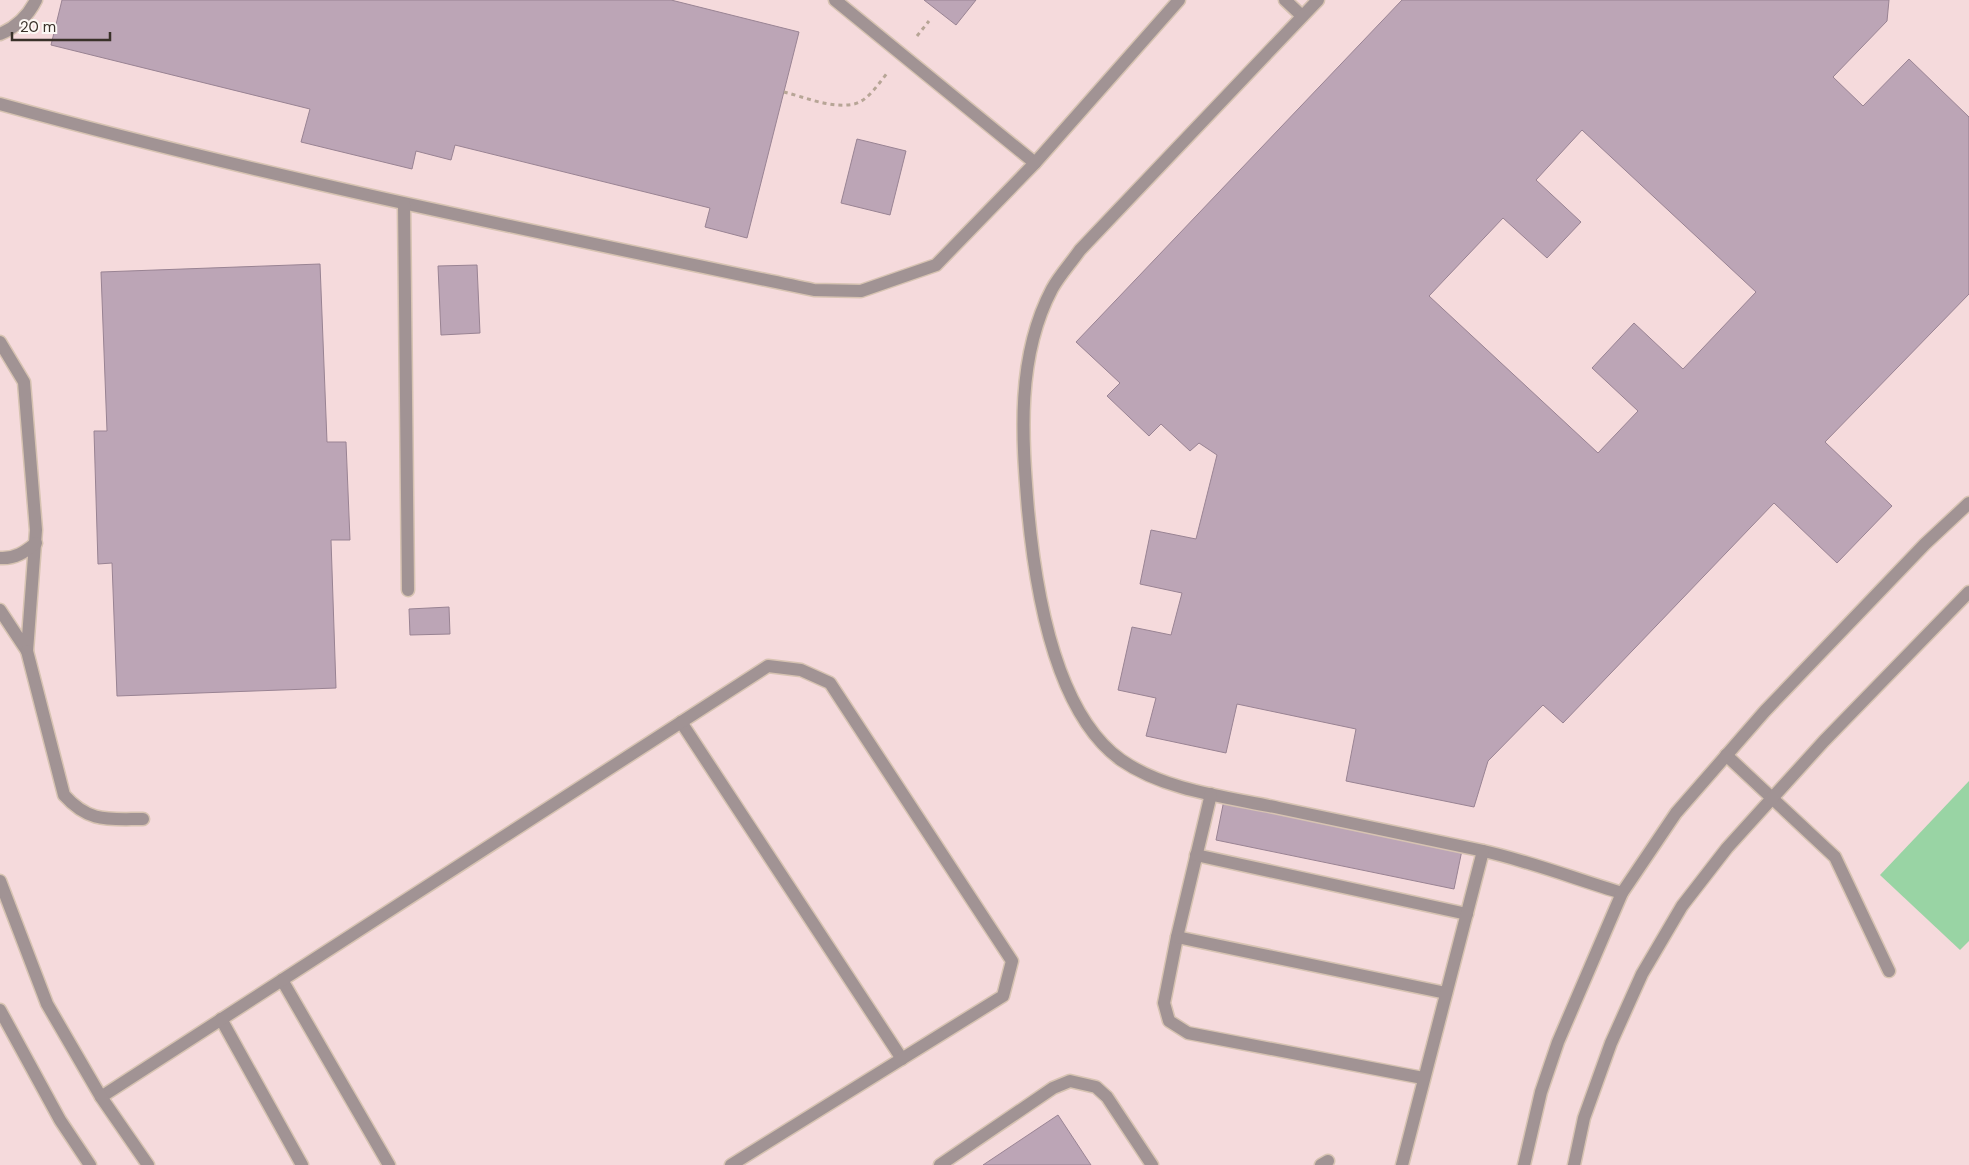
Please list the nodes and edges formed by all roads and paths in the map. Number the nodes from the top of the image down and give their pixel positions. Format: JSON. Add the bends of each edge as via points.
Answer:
{"nodes":[{"id":1,"x":36,"y":0,"type":"edge"},
{"id":2,"x":835,"y":0,"type":"edge"},
{"id":3,"x":1178,"y":0,"type":"edge"},
{"id":4,"x":1285,"y":0,"type":"edge"},
{"id":5,"x":1318,"y":0,"type":"edge"},
{"id":6,"x":1302,"y":16,"type":"junction"},
{"id":7,"x":929,"y":21,"type":"dead end"},
{"id":8,"x":0,"y":34,"type":"edge"},
{"id":9,"x":902,"y":55,"type":"junction"},
{"id":10,"x":784,"y":92,"type":"dead end"},
{"id":11,"x":0,"y":104,"type":"edge"},
{"id":12,"x":1036,"y":163,"type":"junction"},
{"id":13,"x":404,"y":204,"type":"junction"},
{"id":14,"x":0,"y":342,"type":"edge"},
{"id":15,"x":1969,"y":503,"type":"edge"},
{"id":16,"x":36,"y":543,"type":"junction"},
{"id":17,"x":0,"y":558,"type":"edge"},
{"id":18,"x":408,"y":590,"type":"dead end"},
{"id":19,"x":1969,"y":592,"type":"edge"},
{"id":20,"x":0,"y":610,"type":"edge"},
{"id":21,"x":27,"y":652,"type":"junction"},
{"id":22,"x":682,"y":722,"type":"junction"},
{"id":23,"x":1726,"y":755,"type":"junction"},
{"id":24,"x":1212,"y":794,"type":"junction"},
{"id":25,"x":1772,"y":798,"type":"junction"},
{"id":26,"x":144,"y":819,"type":"dead end"},
{"id":27,"x":1484,"y":851,"type":"junction"},
{"id":28,"x":1196,"y":856,"type":"junction"},
{"id":29,"x":0,"y":881,"type":"edge"},
{"id":30,"x":1622,"y":893,"type":"junction"},
{"id":31,"x":1467,"y":914,"type":"junction"},
{"id":32,"x":1177,"y":937,"type":"junction"},
{"id":33,"x":1889,"y":971,"type":"dead end"},
{"id":34,"x":282,"y":980,"type":"junction"},
{"id":35,"x":1446,"y":993,"type":"junction"},
{"id":36,"x":0,"y":1010,"type":"edge"},
{"id":37,"x":221,"y":1019,"type":"junction"},
{"id":38,"x":902,"y":1059,"type":"junction"},
{"id":39,"x":1423,"y":1078,"type":"junction"},
{"id":40,"x":101,"y":1097,"type":"junction"},
{"id":41,"x":90,"y":1165,"type":"edge"},
{"id":42,"x":148,"y":1165,"type":"edge"},
{"id":43,"x":302,"y":1165,"type":"edge"},
{"id":44,"x":389,"y":1165,"type":"edge"},
{"id":45,"x":731,"y":1165,"type":"edge"},
{"id":46,"x":940,"y":1165,"type":"edge"},
{"id":47,"x":1152,"y":1165,"type":"edge"},
{"id":48,"x":1402,"y":1165,"type":"edge"},
{"id":49,"x":1524,"y":1165,"type":"edge"},
{"id":50,"x":1574,"y":1165,"type":"edge"}],
"edges":[{"from":1,"to":8,"type":"street","via":[[30,13],[11,30]]},
{"from":2,"to":9,"type":"street"},
{"from":3,"to":12,"type":"street"},
{"from":4,"to":6,"type":"street"},
{"from":5,"to":6,"type":"street"},
{"from":6,"to":24,"type":"street","via":[[1080,250],[1052,289],[1036,331],[1025,381],[1022,436],[1030,532],[1042,613],[1064,680],[1092,730],[1120,759],[1153,777]]},
{"from":7,"to":9,"type":"path"},
{"from":9,"to":10,"type":"path","via":[[871,93],[855,104],[839,105]]},
{"from":9,"to":12,"type":"street"},
{"from":11,"to":13,"type":"street","via":[[217,162]]},
{"from":12,"to":13,"type":"street","via":[[936,265],[861,291],[814,290]]},
{"from":13,"to":18,"type":"street"},
{"from":14,"to":16,"type":"street","via":[[24,382]]},
{"from":15,"to":23,"type":"street","via":[[1869,601]]},
{"from":16,"to":17,"type":"street","via":[[24,553]]},
{"from":16,"to":21,"type":"street"},
{"from":19,"to":25,"type":"street"},
{"from":20,"to":21,"type":"street"},
{"from":21,"to":26,"type":"street","via":[[64,796],[76,809],[91,817]]},
{"from":22,"to":34,"type":"street"},
{"from":22,"to":38,"type":"street"},
{"from":22,"to":38,"type":"street","via":[[768,666],[801,670],[830,683],[1012,961],[1003,996]]},
{"from":23,"to":25,"type":"street"},
{"from":23,"to":30,"type":"street","via":[[1676,814]]},
{"from":24,"to":27,"type":"street"},
{"from":24,"to":28,"type":"street"},
{"from":25,"to":33,"type":"street","via":[[1835,857]]},
{"from":25,"to":50,"type":"street","via":[[1726,848],[1682,906],[1642,974],[1611,1043],[1584,1118]]},
{"from":27,"to":30,"type":"street"},
{"from":27,"to":31,"type":"street"},
{"from":28,"to":31,"type":"street"},
{"from":28,"to":32,"type":"street"},
{"from":29,"to":40,"type":"street","via":[[47,1004]]},
{"from":30,"to":49,"type":"street","via":[[1558,1042],[1541,1092]]},
{"from":31,"to":35,"type":"street"},
{"from":32,"to":35,"type":"street"},
{"from":32,"to":39,"type":"street","via":[[1164,1003],[1169,1021],[1188,1033]]},
{"from":34,"to":37,"type":"street"},
{"from":34,"to":44,"type":"street"},
{"from":35,"to":39,"type":"street"},
{"from":36,"to":41,"type":"street","via":[[60,1120]]},
{"from":37,"to":40,"type":"street"},
{"from":37,"to":43,"type":"street"},
{"from":38,"to":45,"type":"street"},
{"from":39,"to":48,"type":"street"},
{"from":40,"to":42,"type":"street"},
{"from":46,"to":47,"type":"street","via":[[1053,1088],[1070,1081],[1096,1087],[1107,1097]]}]}
